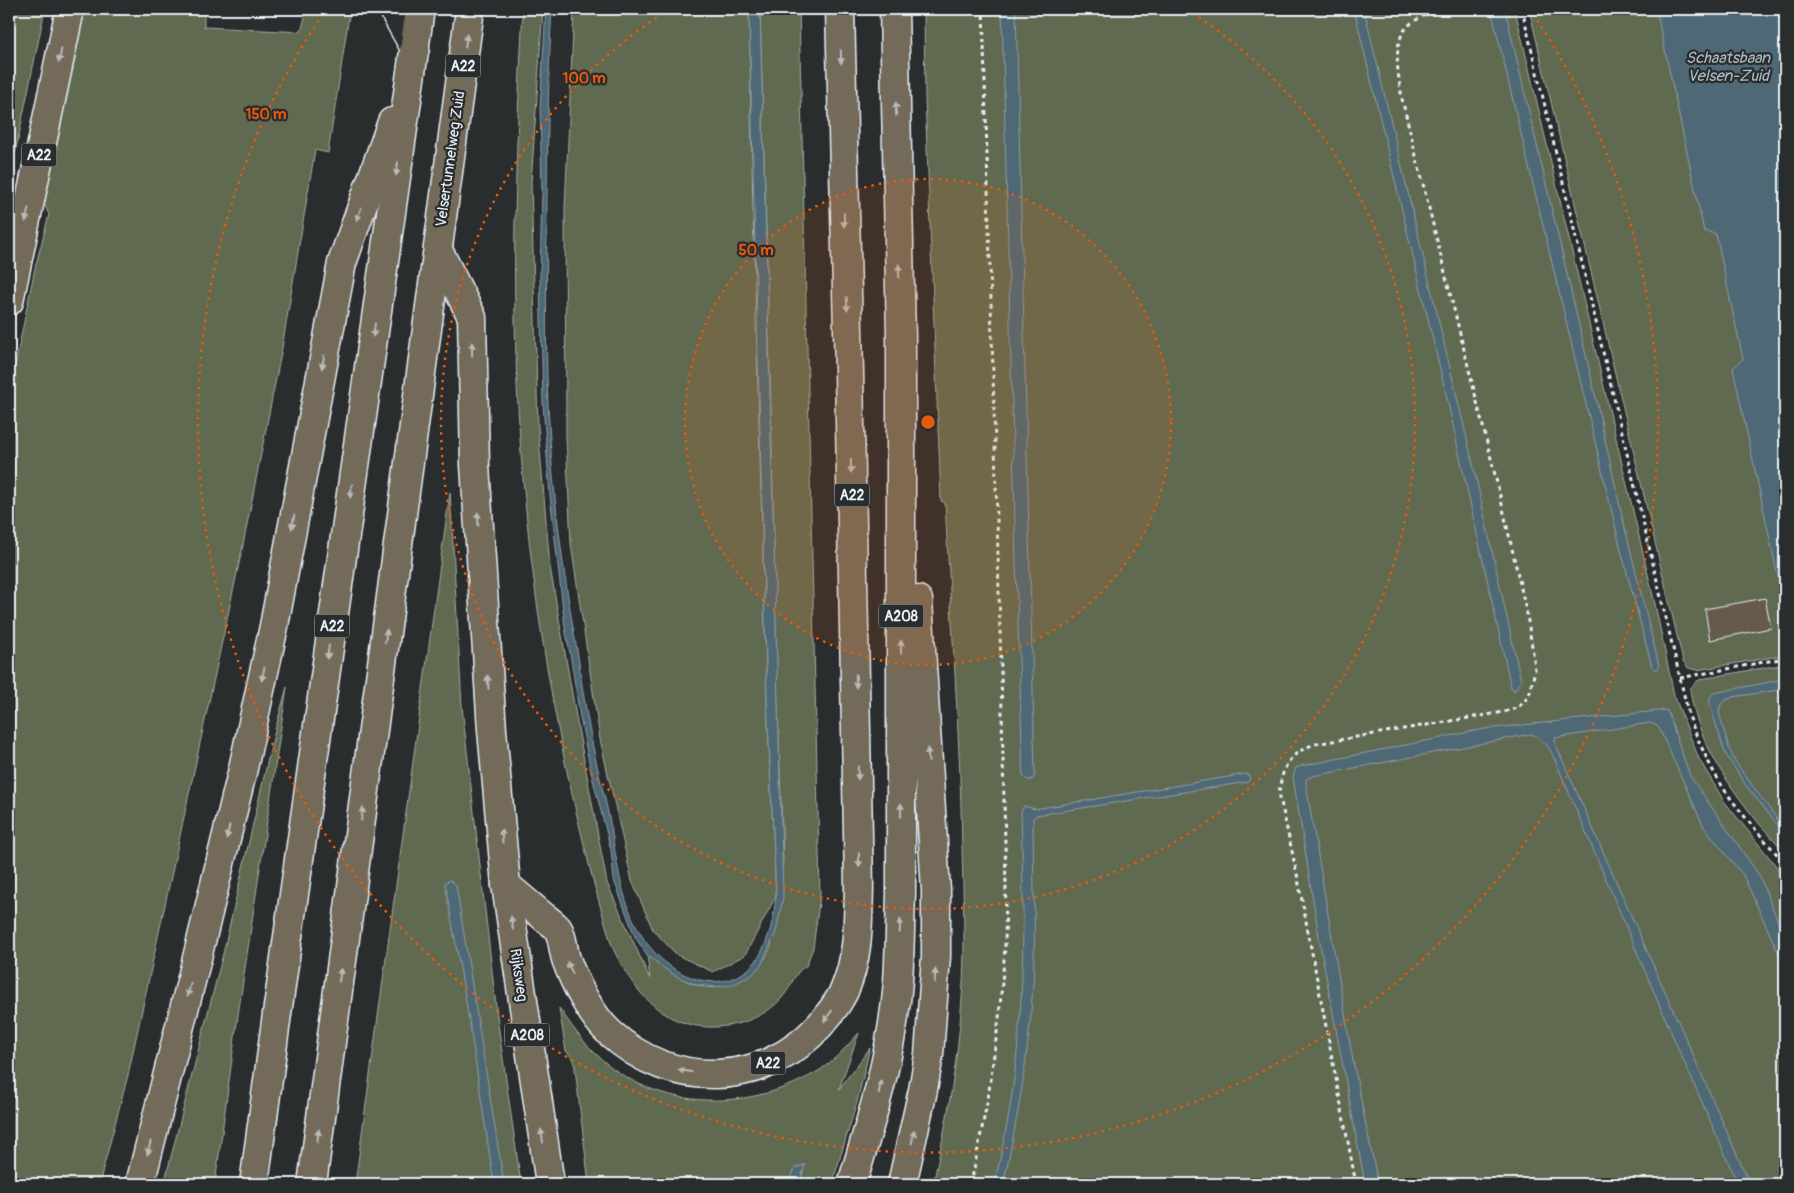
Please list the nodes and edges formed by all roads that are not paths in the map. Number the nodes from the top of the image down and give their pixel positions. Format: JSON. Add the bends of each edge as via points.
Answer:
{"nodes":[{"id":1,"x":70,"y":9,"type":"edge"},
{"id":2,"x":392,"y":9,"type":"edge"},
{"id":3,"x":420,"y":9,"type":"edge"},
{"id":4,"x":470,"y":9,"type":"edge"},
{"id":5,"x":840,"y":9,"type":"edge"},
{"id":6,"x":894,"y":9,"type":"edge"},
{"id":7,"x":413,"y":59,"type":"junction"},
{"id":8,"x":438,"y":250,"type":"junction"},
{"id":9,"x":9,"y":301,"type":"edge"},
{"id":10,"x":901,"y":338,"type":"junction"},
{"id":11,"x":506,"y":885,"type":"junction"},
{"id":12,"x":140,"y":1184,"type":"edge"},
{"id":13,"x":254,"y":1184,"type":"edge"},
{"id":14,"x":312,"y":1184,"type":"edge"},
{"id":15,"x":550,"y":1184,"type":"edge"},
{"id":16,"x":852,"y":1184,"type":"edge"},
{"id":17,"x":902,"y":1184,"type":"edge"}],
"edges":[{"from":1,"to":9,"type":"highway","number":"A22","one_way":true},
{"from":2,"to":7,"type":"lane"},
{"from":3,"to":7,"type":"highway","number":"A22"},
{"from":8,"to":4,"type":"highway","name":"Velsertunnelweg Zuid","number":"A22","one_way":true},
{"from":5,"to":11,"type":"highway","number":"A22","one_way":true,"via":[[859,886],[857,948],[846,985],[829,1016],[810,1036],[777,1059],[757,1068],[717,1075],[669,1068],[624,1046],[608,1031],[590,1008],[579,986],[558,929]]},
{"from":10,"to":6,"type":"highway","one_way":true},
{"from":7,"to":12,"type":"highway","number":"A22","one_way":true,"via":[[342,263],[274,626],[242,773]]},
{"from":7,"to":13,"type":"highway","number":"A22","one_way":true},
{"from":11,"to":8,"type":"highway","name":"Rijksweg","one_way":true,"via":[[480,554],[472,317]]},
{"from":14,"to":8,"type":"highway","number":"A22","one_way":true},
{"from":16,"to":10,"type":"highway","number":"A208","one_way":true,"via":[[874,1112],[893,1023],[898,982],[901,894]]},
{"from":17,"to":10,"type":"highway","one_way":true,"via":[[929,1055],[936,956],[936,891]]},
{"from":15,"to":11,"type":"highway","name":"Rijksweg","number":"A208","one_way":true}]}
